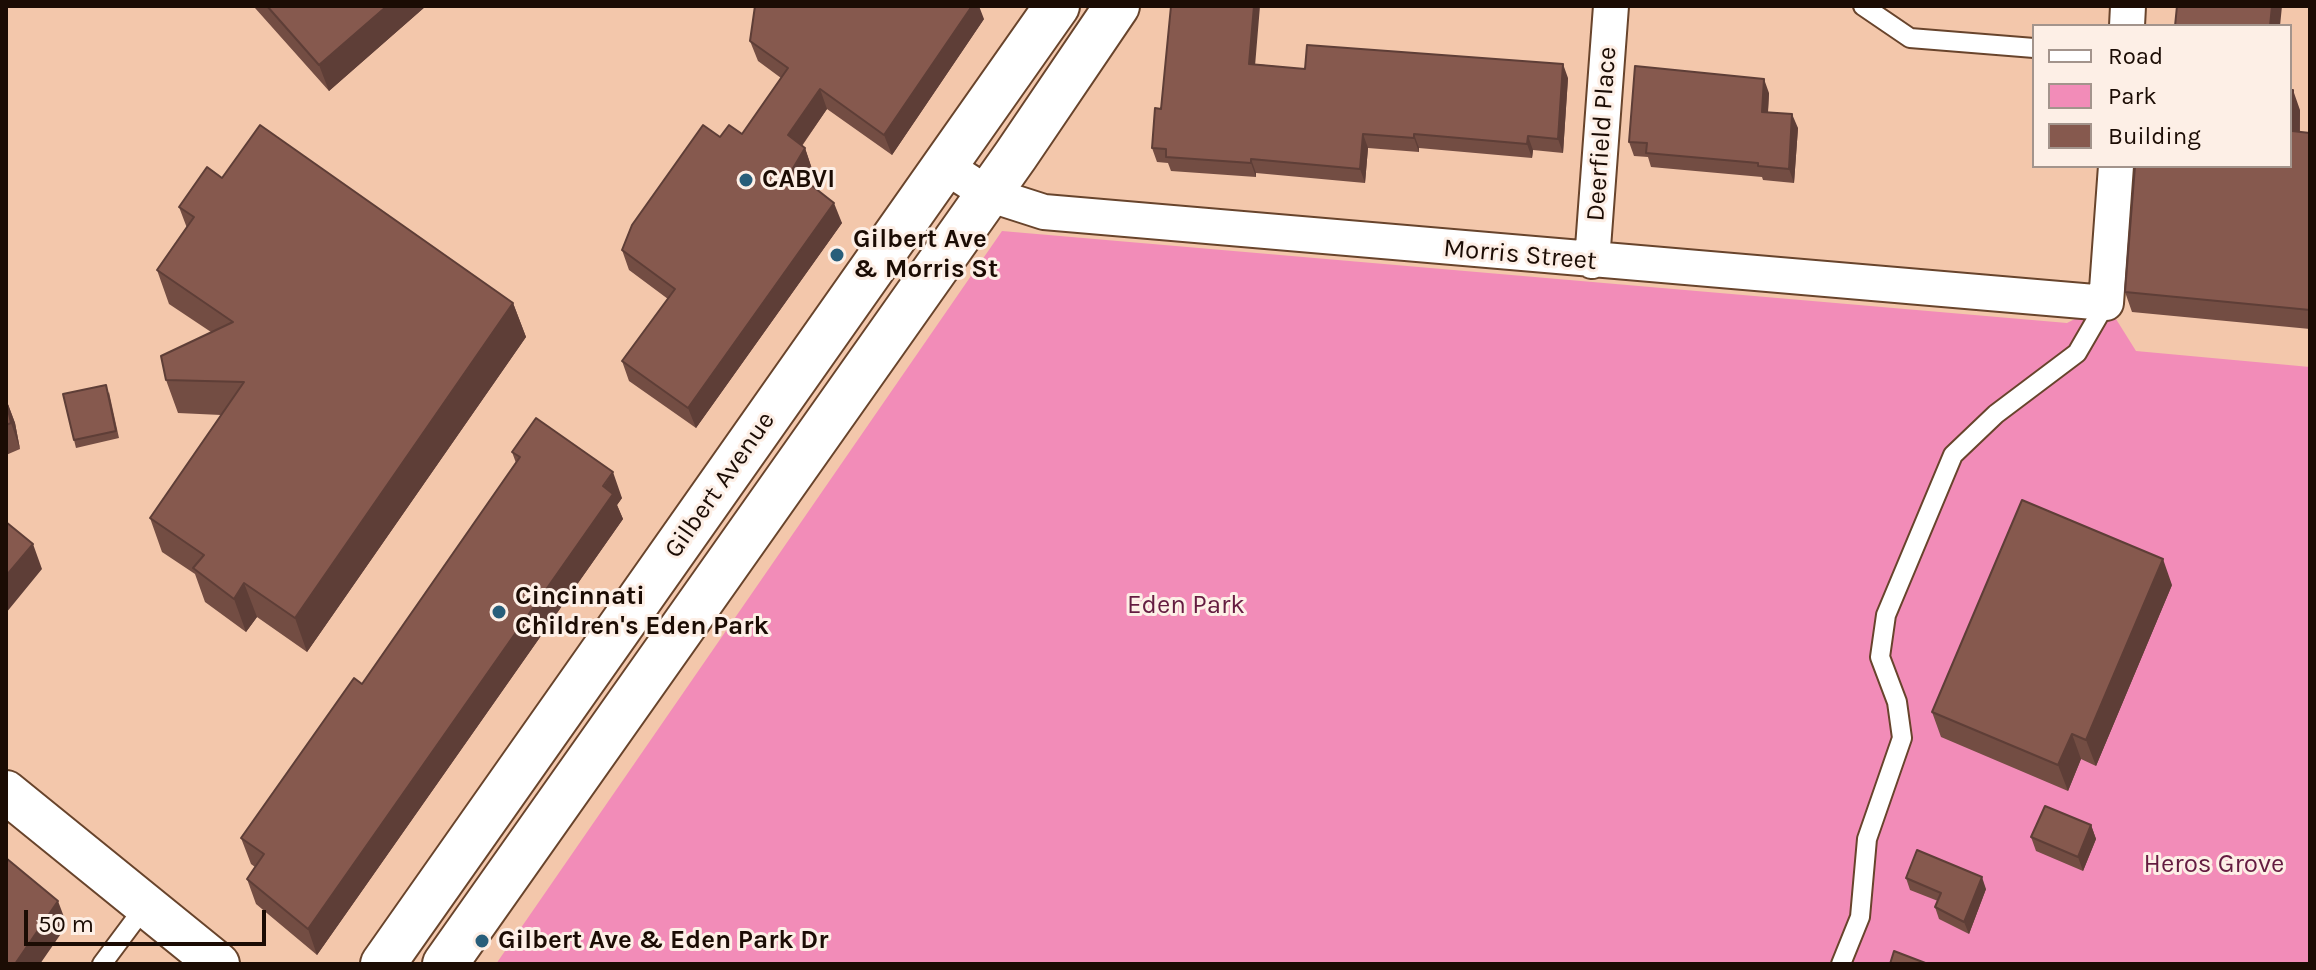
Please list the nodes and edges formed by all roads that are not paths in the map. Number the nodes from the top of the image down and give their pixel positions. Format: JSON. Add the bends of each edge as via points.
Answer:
{"nodes":[{"id":1,"x":1057,"y":6,"type":"edge"},
{"id":2,"x":1117,"y":6,"type":"edge"},
{"id":3,"x":1611,"y":6,"type":"edge"},
{"id":4,"x":1863,"y":6,"type":"edge"},
{"id":5,"x":2032,"y":48,"type":"edge"},
{"id":6,"x":945,"y":166,"type":"junction"},
{"id":7,"x":2116,"y":168,"type":"edge"},
{"id":8,"x":988,"y":194,"type":"junction"},
{"id":9,"x":1592,"y":261,"type":"junction"},
{"id":10,"x":2106,"y":303,"type":"junction"},
{"id":11,"x":6,"y":792,"type":"edge"},
{"id":12,"x":146,"y":905,"type":"junction"},
{"id":13,"x":102,"y":964,"type":"edge"},
{"id":14,"x":218,"y":964,"type":"edge"},
{"id":15,"x":383,"y":964,"type":"edge"},
{"id":16,"x":445,"y":964,"type":"edge"},
{"id":17,"x":1841,"y":964,"type":"edge"}],
"edges":[{"from":1,"to":6,"type":"main road","name":"Gilbert Avenue"},
{"from":2,"to":8,"type":"main road","name":"Gilbert Avenue"},
{"from":3,"to":9,"type":"street","name":"Deerfield Place"},
{"from":4,"to":5,"type":"lane","via":[[1910,38]]},
{"from":6,"to":8,"type":"street","name":"Morris Street"},
{"from":6,"to":15,"type":"main road","name":"Gilbert Avenue"},
{"from":7,"to":10,"type":"street"},
{"from":8,"to":9,"type":"street","name":"Morris Street","via":[[1044,212]]},
{"from":8,"to":16,"type":"main road","name":"Gilbert Avenue"},
{"from":9,"to":10,"type":"street","name":"Morris Street"},
{"from":10,"to":17,"type":"lane","via":[[2077,353],[1996,414],[1953,455],[1886,615],[1880,657],[1900,713],[1902,738],[1867,839],[1860,917]]},
{"from":11,"to":12,"type":"street"},
{"from":12,"to":13,"type":"lane"},
{"from":12,"to":14,"type":"street"}]}
